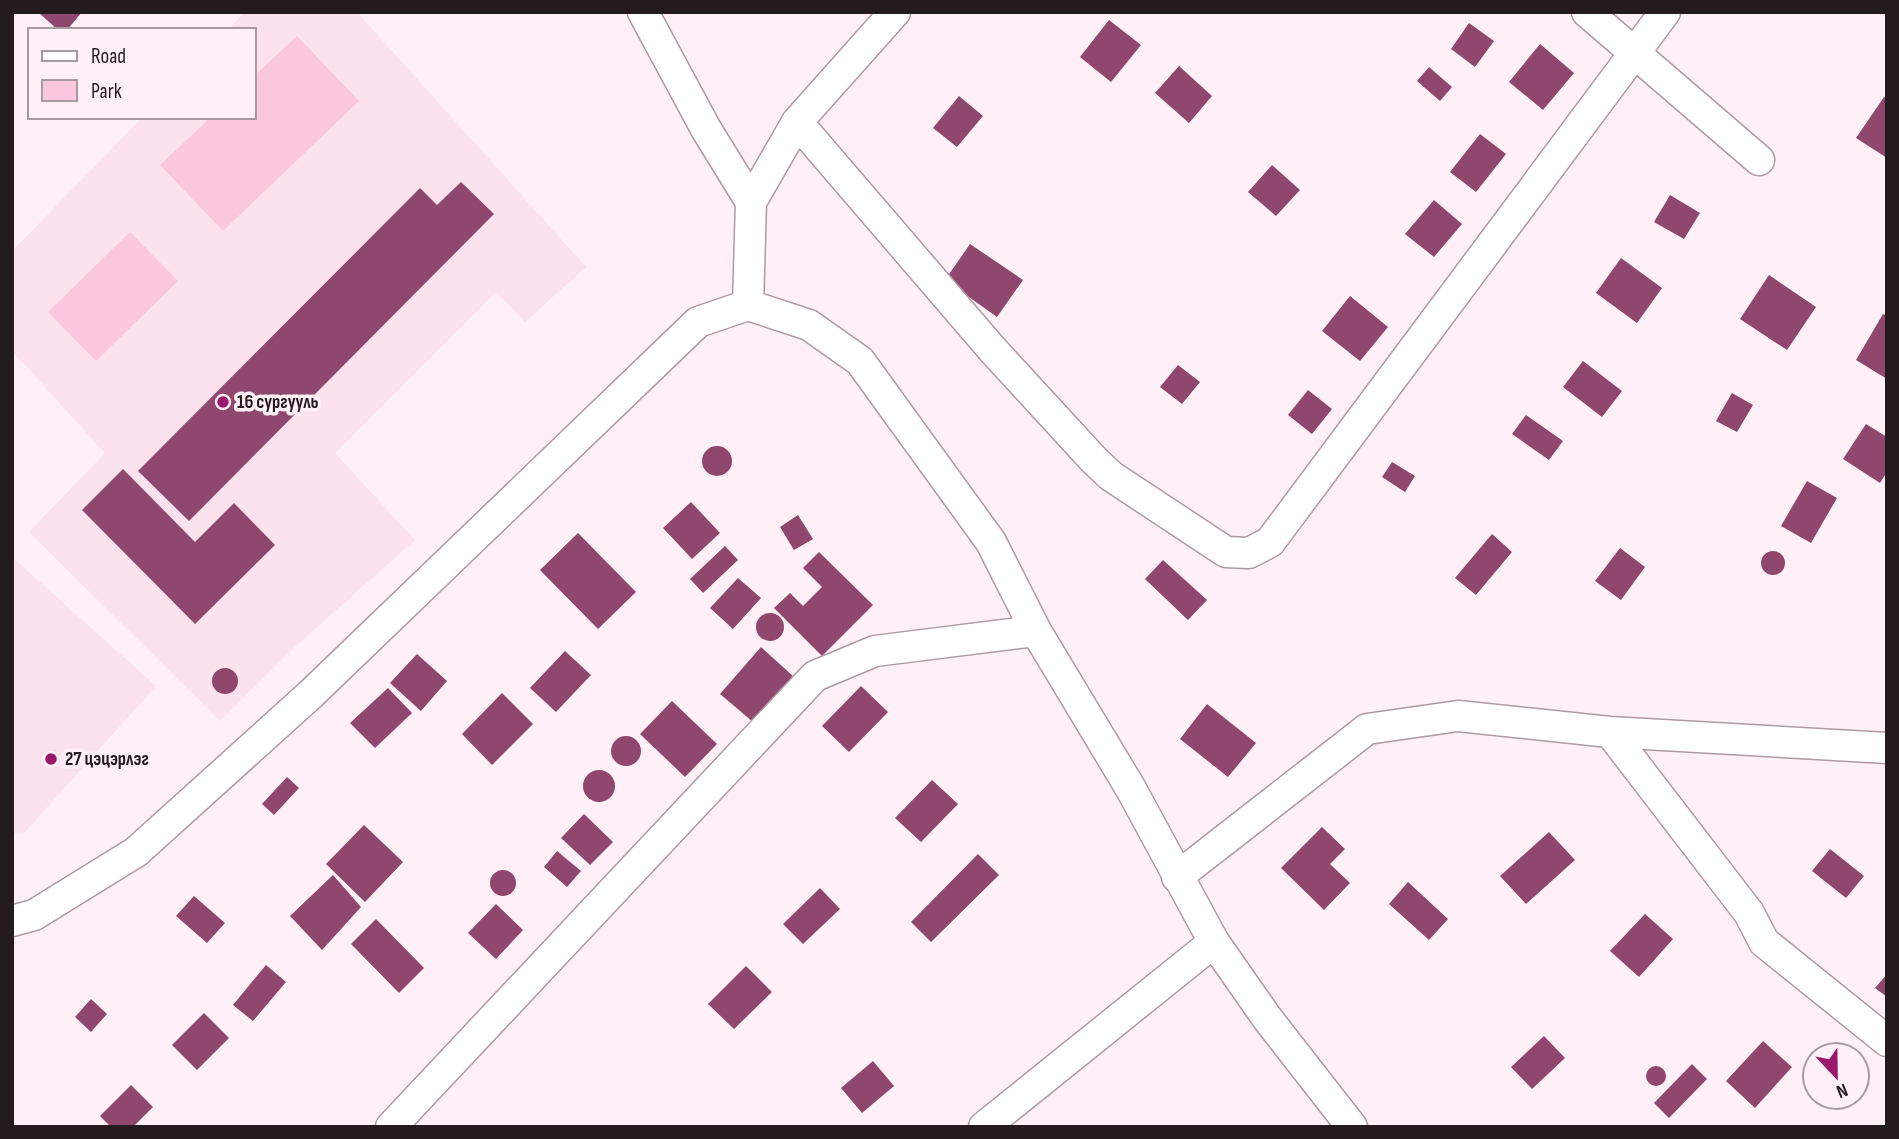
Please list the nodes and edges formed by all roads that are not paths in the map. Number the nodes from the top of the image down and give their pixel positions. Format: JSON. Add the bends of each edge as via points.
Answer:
{"nodes":[{"id":1,"x":643,"y":12,"type":"edge"},
{"id":2,"x":895,"y":12,"type":"edge"},
{"id":3,"x":1587,"y":12,"type":"edge"},
{"id":4,"x":1665,"y":12,"type":"edge"},
{"id":5,"x":1635,"y":54,"type":"junction"},
{"id":6,"x":797,"y":122,"type":"junction"},
{"id":7,"x":1759,"y":160,"type":"dead end"},
{"id":8,"x":751,"y":202,"type":"junction"},
{"id":9,"x":748,"y":304,"type":"junction"},
{"id":10,"x":1037,"y":631,"type":"junction"},
{"id":11,"x":1609,"y":732,"type":"junction"},
{"id":12,"x":1887,"y":748,"type":"edge"},
{"id":13,"x":1177,"y":877,"type":"junction"},
{"id":14,"x":12,"y":921,"type":"edge"},
{"id":15,"x":1214,"y":943,"type":"junction"},
{"id":16,"x":1887,"y":1041,"type":"edge"},
{"id":17,"x":391,"y":1127,"type":"edge"},
{"id":18,"x":984,"y":1127,"type":"edge"},
{"id":19,"x":1352,"y":1127,"type":"edge"}],
"edges":[{"from":1,"to":8,"type":"street"},
{"from":2,"to":6,"type":"street"},
{"from":3,"to":5,"type":"street"},
{"from":4,"to":5,"type":"street"},
{"from":5,"to":6,"type":"street","via":[[1270,542],[1249,553],[1226,552],[1094,460],[983,339]]},
{"from":5,"to":7,"type":"street"},
{"from":6,"to":8,"type":"street"},
{"from":8,"to":9,"type":"street"},
{"from":9,"to":10,"type":"street","via":[[809,325],[860,361],[991,542]]},
{"from":9,"to":14,"type":"street","via":[[698,322],[311,694],[136,852],[34,915]]},
{"from":10,"to":13,"type":"street","via":[[1131,789]]},
{"from":10,"to":17,"type":"street","via":[[875,651],[815,676]]},
{"from":11,"to":12,"type":"street"},
{"from":11,"to":13,"type":"street","via":[[1458,716],[1367,729]]},
{"from":11,"to":16,"type":"street","via":[[1749,914],[1764,942]]},
{"from":13,"to":15,"type":"street"},
{"from":15,"to":18,"type":"street"},
{"from":15,"to":19,"type":"street"}]}
